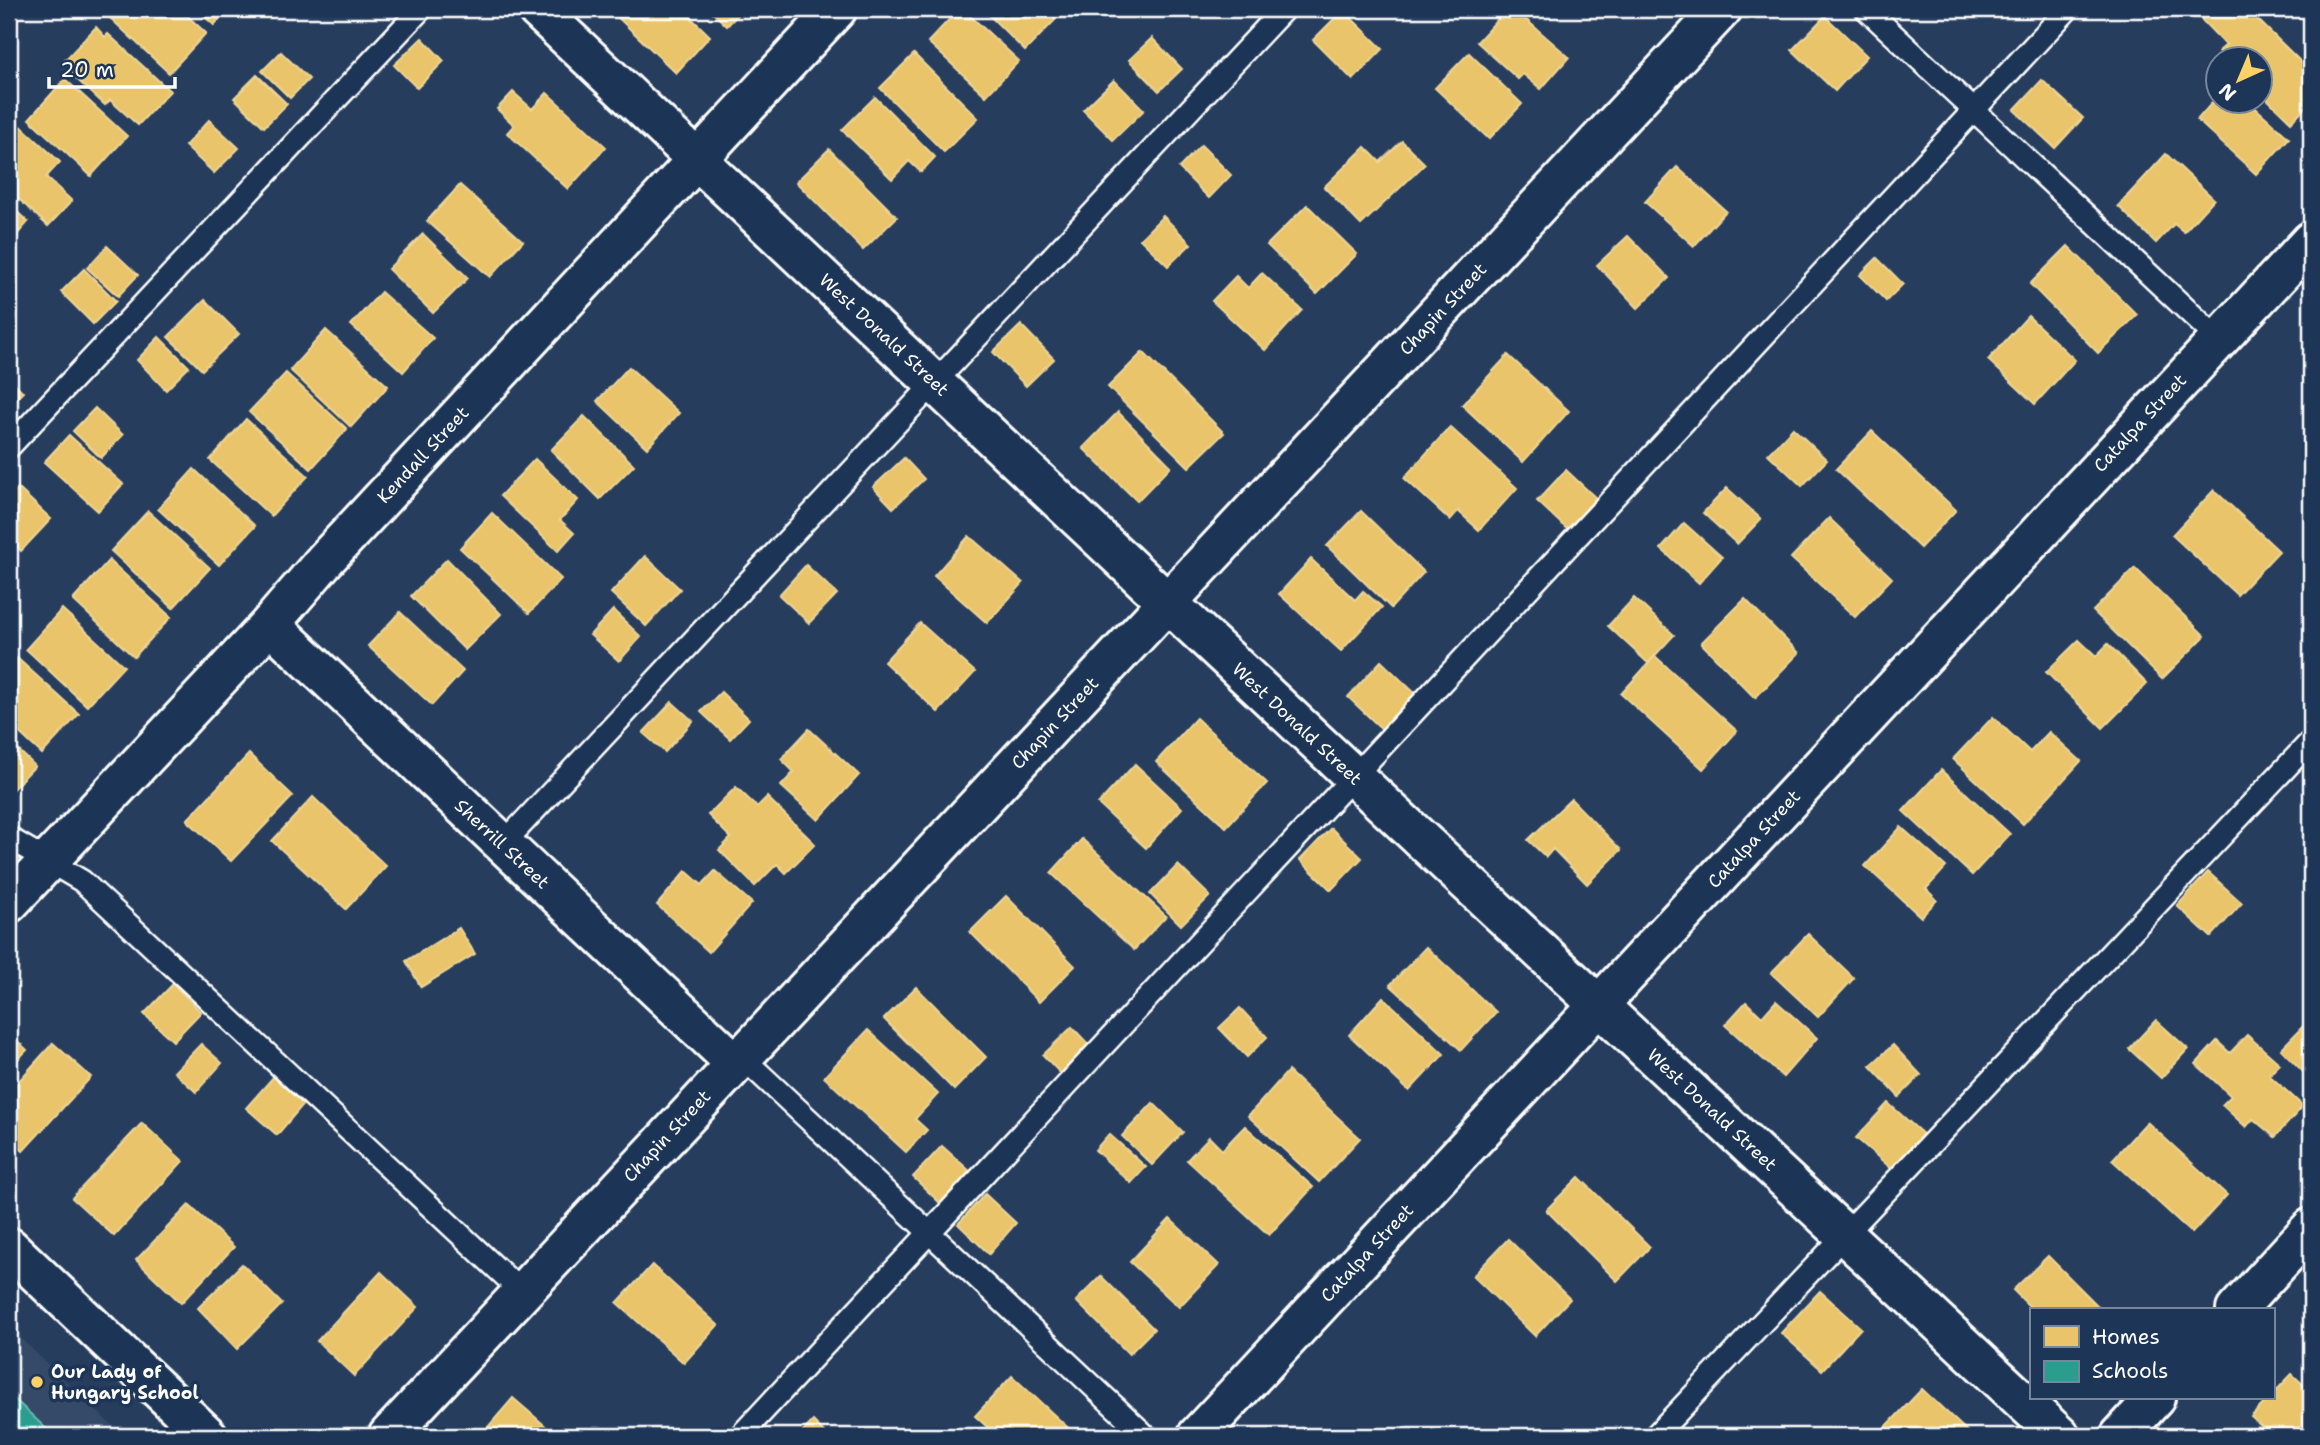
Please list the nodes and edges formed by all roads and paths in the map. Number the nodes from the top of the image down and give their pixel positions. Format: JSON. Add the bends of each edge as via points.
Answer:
{"nodes":[{"id":1,"x":421,"y":9,"type":"edge"},
{"id":2,"x":537,"y":9,"type":"edge"},
{"id":3,"x":837,"y":9,"type":"edge"},
{"id":4,"x":1284,"y":9,"type":"edge"},
{"id":5,"x":1722,"y":9,"type":"edge"},
{"id":6,"x":1866,"y":9,"type":"edge"},
{"id":7,"x":2068,"y":9,"type":"edge"},
{"id":8,"x":1973,"y":111,"type":"junction"},
{"id":9,"x":697,"y":159,"type":"junction"},
{"id":10,"x":2311,"y":241,"type":"edge"},
{"id":11,"x":2218,"y":339,"type":"junction"},
{"id":12,"x":934,"y":382,"type":"junction"},
{"id":13,"x":9,"y":447,"type":"edge"},
{"id":14,"x":1167,"y":602,"type":"junction"},
{"id":15,"x":270,"y":624,"type":"junction"},
{"id":16,"x":2311,"y":741,"type":"edge"},
{"id":17,"x":1353,"y":776,"type":"junction"},
{"id":18,"x":9,"y":838,"type":"edge"},
{"id":19,"x":503,"y":844,"type":"junction"},
{"id":20,"x":48,"y":859,"type":"junction"},
{"id":21,"x":9,"y":902,"type":"edge"},
{"id":22,"x":1599,"y":1005,"type":"junction"},
{"id":23,"x":739,"y":1060,"type":"junction"},
{"id":24,"x":2311,"y":1228,"type":"edge"},
{"id":25,"x":929,"y":1232,"type":"junction"},
{"id":26,"x":1846,"y":1235,"type":"junction"},
{"id":27,"x":9,"y":1247,"type":"edge"},
{"id":28,"x":522,"y":1292,"type":"junction"},
{"id":29,"x":2238,"y":1308,"type":"edge"},
{"id":30,"x":2153,"y":1400,"type":"edge"},
{"id":31,"x":208,"y":1436,"type":"edge"},
{"id":32,"x":388,"y":1436,"type":"edge"},
{"id":33,"x":740,"y":1436,"type":"edge"},
{"id":34,"x":1146,"y":1436,"type":"edge"},
{"id":35,"x":1196,"y":1436,"type":"edge"},
{"id":36,"x":1655,"y":1436,"type":"edge"},
{"id":37,"x":2060,"y":1436,"type":"edge"},
{"id":38,"x":2120,"y":1436,"type":"edge"}],
"edges":[{"from":1,"to":13,"type":"lane"},
{"from":2,"to":9,"type":"street","name":"West Donald Street"},
{"from":3,"to":9,"type":"street","name":"Kendall Street"},
{"from":4,"to":12,"type":"lane"},
{"from":5,"to":14,"type":"street","name":"Chapin Street"},
{"from":6,"to":8,"type":"lane"},
{"from":7,"to":8,"type":"lane"},
{"from":8,"to":11,"type":"lane"},
{"from":8,"to":17,"type":"lane"},
{"from":9,"to":12,"type":"street","name":"West Donald Street"},
{"from":9,"to":15,"type":"street","name":"Kendall Street"},
{"from":10,"to":11,"type":"street","name":"Catalpa Street"},
{"from":11,"to":22,"type":"street","name":"Catalpa Street"},
{"from":12,"to":14,"type":"street","name":"West Donald Street"},
{"from":12,"to":19,"type":"lane"},
{"from":14,"to":17,"type":"street","name":"West Donald Street"},
{"from":14,"to":23,"type":"street","name":"Chapin Street"},
{"from":15,"to":19,"type":"street","name":"Sherrill Street"},
{"from":15,"to":20,"type":"street","name":"Kendall Street"},
{"from":16,"to":26,"type":"lane"},
{"from":17,"to":22,"type":"street","name":"West Donald Street"},
{"from":17,"to":25,"type":"lane"},
{"from":18,"to":20,"type":"lane"},
{"from":19,"to":23,"type":"street","name":"Sherrill Street"},
{"from":20,"to":21,"type":"street","name":"Kendall Street"},
{"from":20,"to":28,"type":"lane","via":[[82,881]]},
{"from":22,"to":26,"type":"street","name":"West Donald Street"},
{"from":22,"to":35,"type":"street","name":"Catalpa Street"},
{"from":23,"to":25,"type":"lane"},
{"from":23,"to":28,"type":"street","name":"Chapin Street"},
{"from":24,"to":29,"type":"street"},
{"from":25,"to":33,"type":"lane"},
{"from":25,"to":34,"type":"lane"},
{"from":26,"to":36,"type":"lane"},
{"from":26,"to":37,"type":"street","name":"West Donald Street"},
{"from":27,"to":31,"type":"street"},
{"from":28,"to":32,"type":"street","name":"Chapin Street"},
{"from":30,"to":38,"type":"street"}]}
